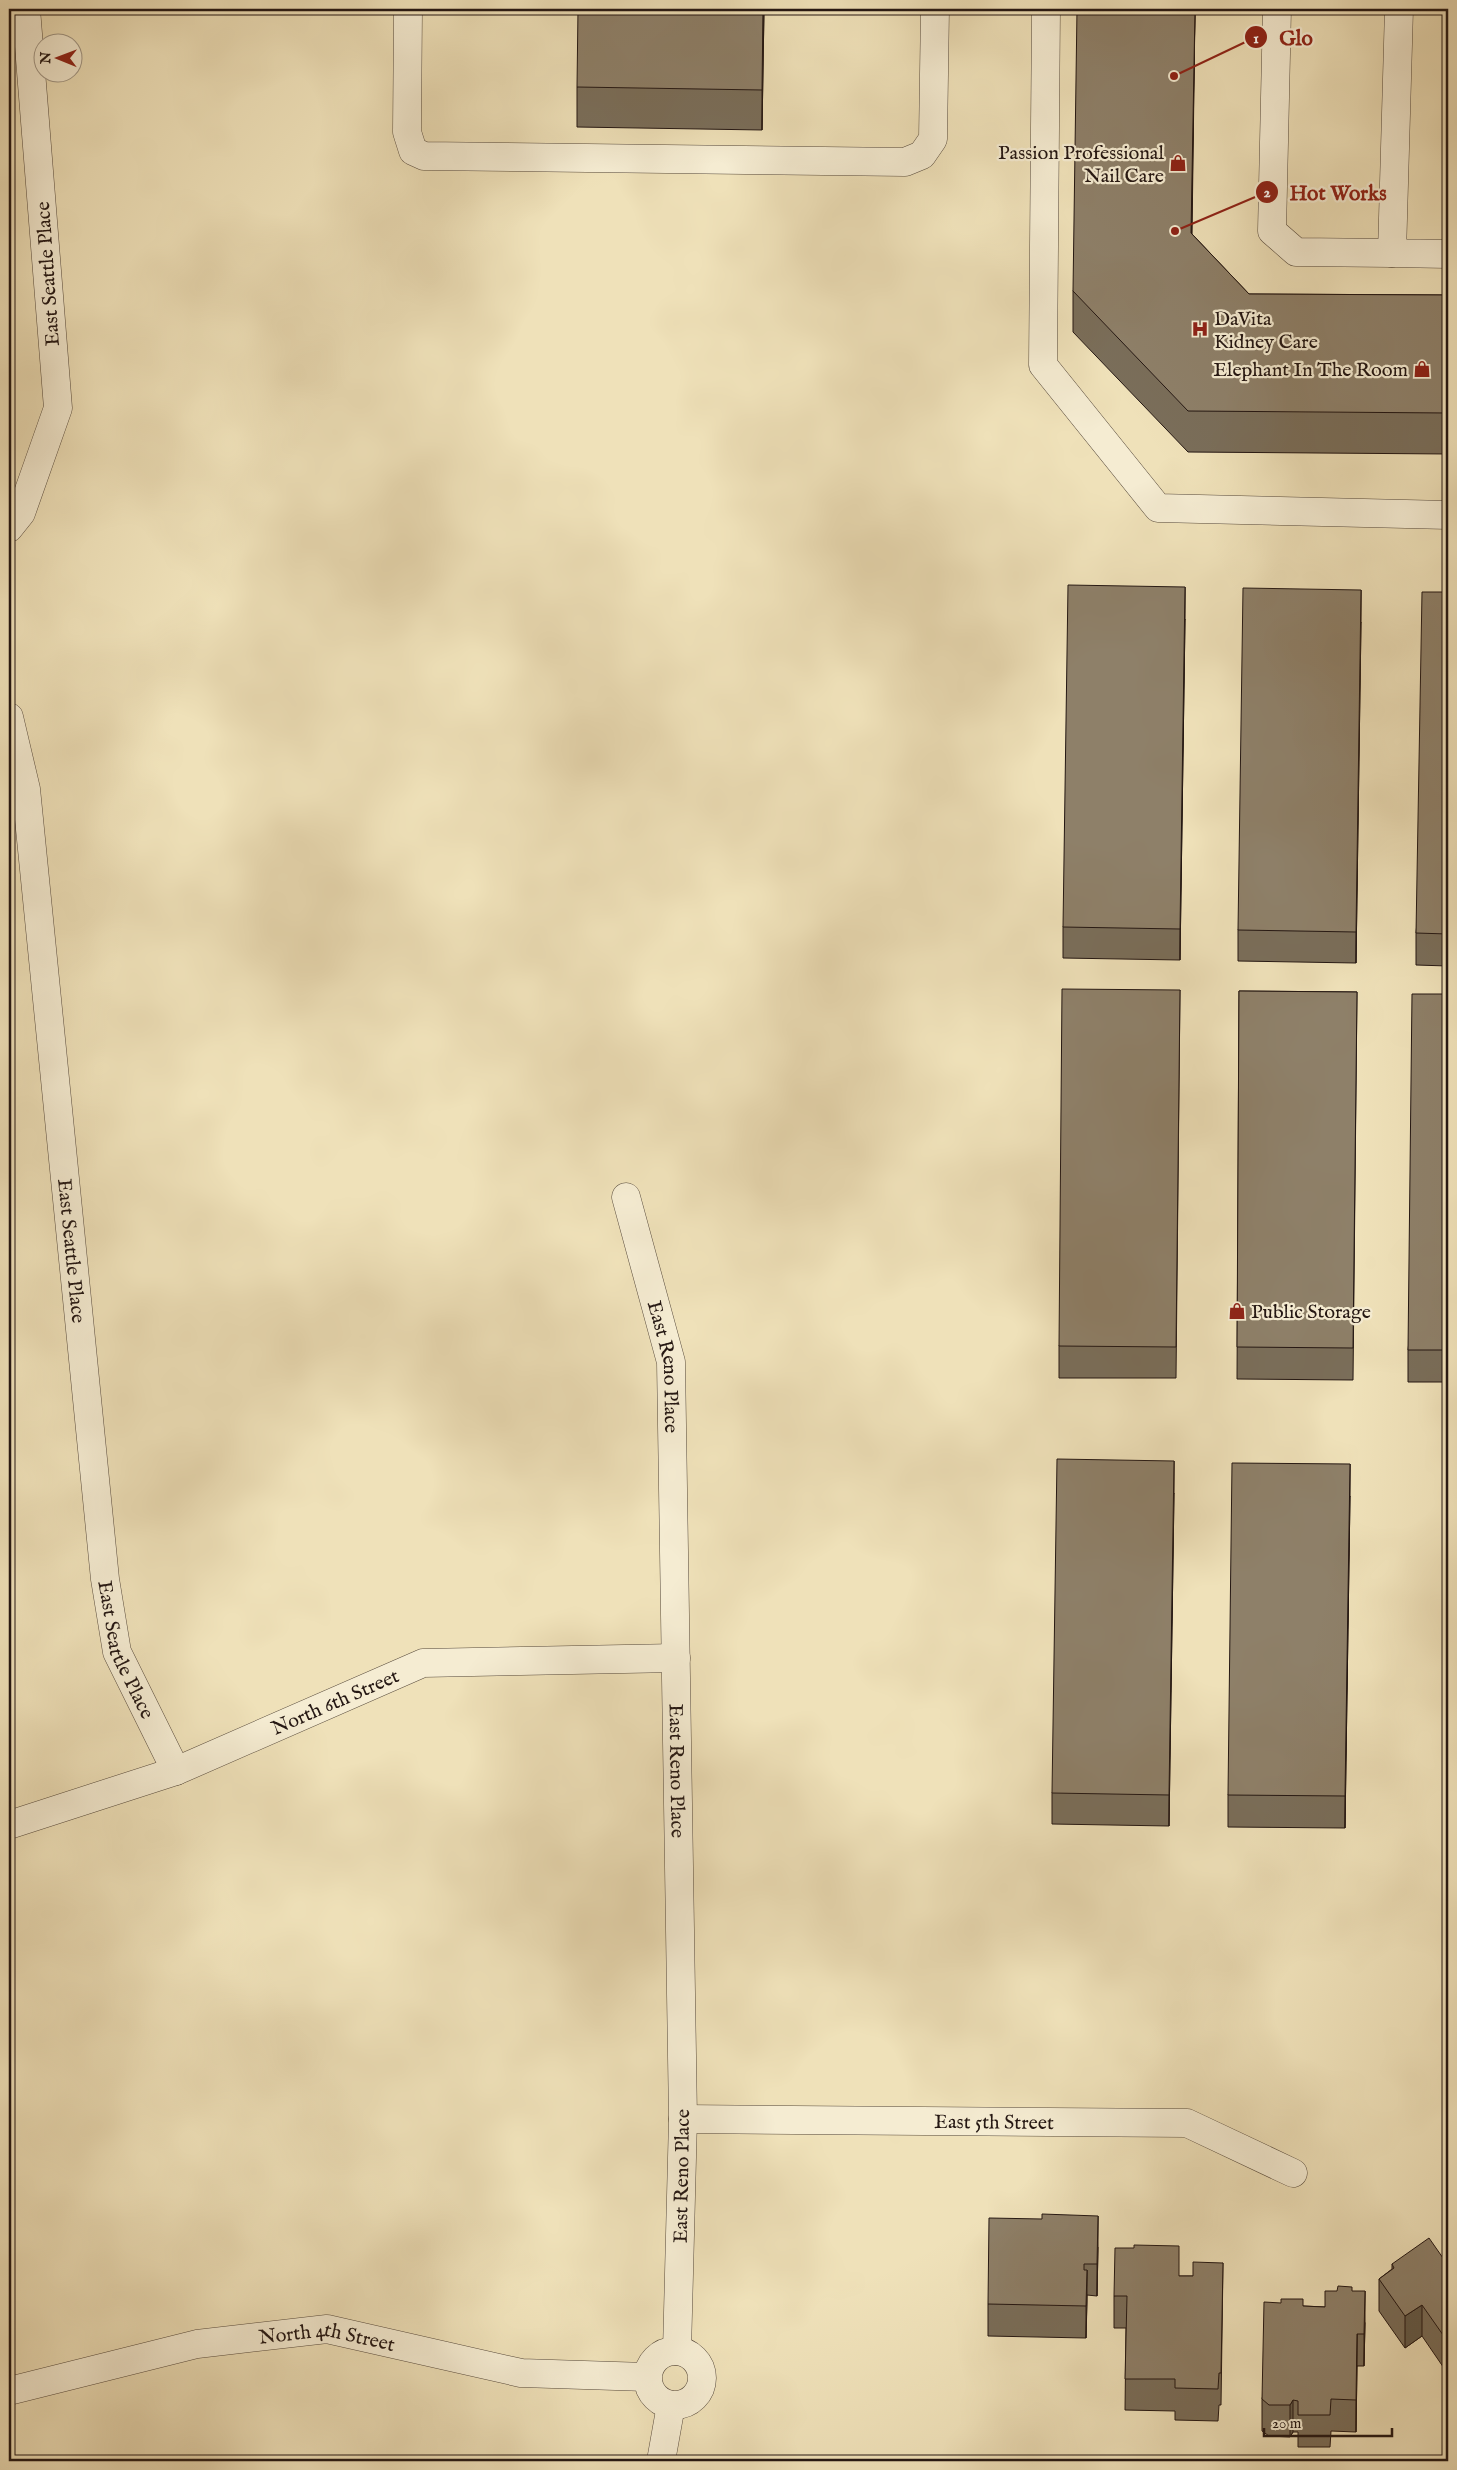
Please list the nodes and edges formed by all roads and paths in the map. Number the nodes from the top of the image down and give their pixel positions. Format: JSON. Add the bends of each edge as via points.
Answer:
{"nodes":[{"id":1,"x":26,"y":9,"type":"edge"},
{"id":2,"x":408,"y":9,"type":"edge"},
{"id":3,"x":935,"y":9,"type":"edge"},
{"id":4,"x":1046,"y":9,"type":"edge"},
{"id":5,"x":1277,"y":9,"type":"edge"},
{"id":6,"x":1399,"y":9,"type":"edge"},
{"id":7,"x":1392,"y":253,"type":"junction"},
{"id":8,"x":1448,"y":254,"type":"edge"},
{"id":9,"x":1448,"y":515,"type":"edge"},
{"id":10,"x":9,"y":528,"type":"edge"},
{"id":11,"x":9,"y":716,"type":"edge"},
{"id":12,"x":626,"y":1196,"type":"dead end"},
{"id":13,"x":676,"y":1658,"type":"junction"},
{"id":14,"x":176,"y":1771,"type":"junction"},
{"id":15,"x":9,"y":1825,"type":"edge"},
{"id":16,"x":683,"y":2119,"type":"junction"},
{"id":17,"x":1293,"y":2173,"type":"dead end"},
{"id":18,"x":677,"y":2351,"type":"junction"},
{"id":19,"x":647,"y":2377,"type":"junction"},
{"id":20,"x":9,"y":2391,"type":"edge"},
{"id":21,"x":671,"y":2405,"type":"junction"},
{"id":22,"x":661,"y":2461,"type":"edge"}],
"edges":[{"from":1,"to":10,"type":"street","name":"East Seattle Place","via":[[58,408],[21,513]]},
{"from":2,"to":3,"type":"street","via":[[407,132],[413,151],[424,156],[905,162],[922,154],[933,139]]},
{"from":4,"to":9,"type":"street","via":[[1043,365],[1061,388],[1158,508]]},
{"from":5,"to":7,"type":"street","via":[[1272,231],[1296,252]]},
{"from":6,"to":7,"type":"street"},
{"from":7,"to":8,"type":"street"},
{"from":11,"to":14,"type":"street","name":"East Seattle Place","via":[[26,789],[105,1579],[117,1652]]},
{"from":12,"to":13,"type":"street","name":"East Reno Place","via":[[671,1362]]},
{"from":13,"to":14,"type":"street","name":"North 6th Street","via":[[423,1663]]},
{"from":13,"to":16,"type":"street","name":"East Reno Place"},
{"from":14,"to":15,"type":"street","name":"North 6th Street"},
{"from":16,"to":17,"type":"street","name":"East 5th Street","via":[[1188,2123]]},
{"from":16,"to":18,"type":"street","name":"East Reno Place"},
{"from":18,"to":19,"type":"street","via":[[659,2356]]},
{"from":18,"to":21,"type":"street","via":[[690,2355],[696,2362],[702,2381],[693,2399]]},
{"from":19,"to":20,"type":"street","name":"North 4th Street","via":[[521,2373],[327,2329],[197,2344]]},
{"from":19,"to":21,"type":"street","via":[[653,2395]]},
{"from":21,"to":22,"type":"street"}]}
